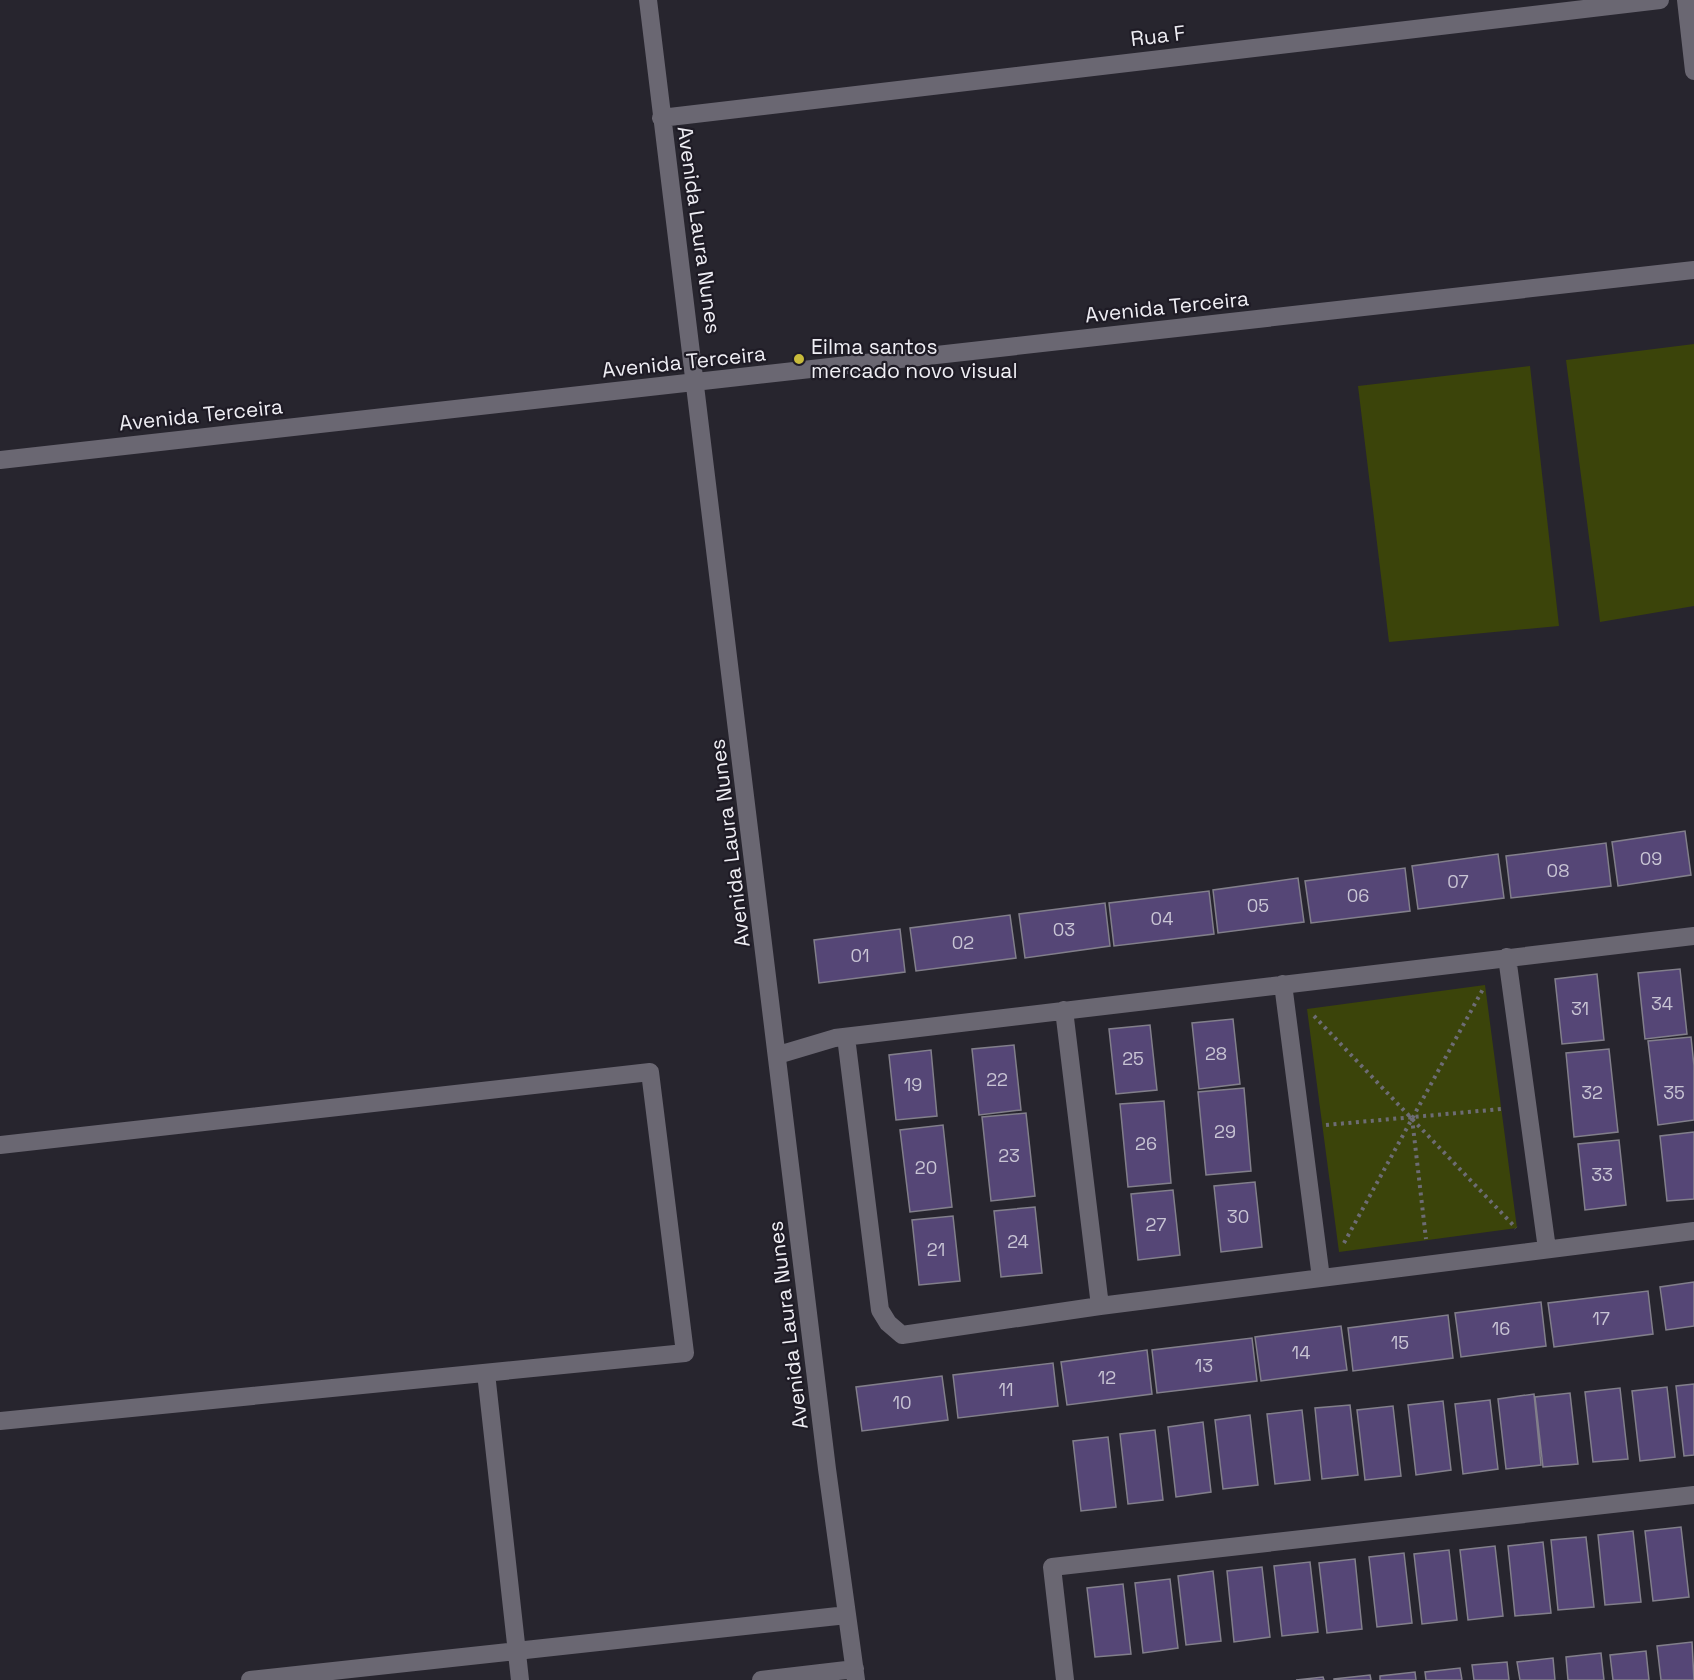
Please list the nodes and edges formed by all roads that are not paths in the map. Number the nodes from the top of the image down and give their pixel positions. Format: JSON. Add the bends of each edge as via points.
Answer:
{"nodes":[{"id":1,"x":648,"y":0,"type":"edge"},
{"id":2,"x":1660,"y":0,"type":"edge"},
{"id":3,"x":1689,"y":4,"type":"edge"},
{"id":4,"x":1694,"y":70,"type":"edge"},
{"id":5,"x":661,"y":118,"type":"junction"},
{"id":6,"x":1694,"y":270,"type":"edge"},
{"id":7,"x":697,"y":383,"type":"junction"},
{"id":8,"x":0,"y":460,"type":"edge"},
{"id":9,"x":1694,"y":936,"type":"edge"},
{"id":10,"x":1507,"y":957,"type":"junction"},
{"id":11,"x":1283,"y":984,"type":"junction"},
{"id":12,"x":1064,"y":1010,"type":"junction"},
{"id":13,"x":846,"y":1036,"type":"junction"},
{"id":14,"x":778,"y":1055,"type":"junction"},
{"id":15,"x":0,"y":1145,"type":"edge"},
{"id":16,"x":1694,"y":1231,"type":"edge"},
{"id":17,"x":1547,"y":1250,"type":"junction"},
{"id":18,"x":1321,"y":1278,"type":"junction"},
{"id":19,"x":1100,"y":1306,"type":"junction"},
{"id":20,"x":486,"y":1373,"type":"junction"},
{"id":21,"x":0,"y":1421,"type":"edge"},
{"id":22,"x":1694,"y":1495,"type":"edge"},
{"id":23,"x":847,"y":1615,"type":"junction"},
{"id":24,"x":518,"y":1649,"type":"junction"},
{"id":25,"x":855,"y":1675,"type":"edge"},
{"id":26,"x":250,"y":1680,"type":"edge"},
{"id":27,"x":520,"y":1680,"type":"edge"},
{"id":28,"x":761,"y":1680,"type":"edge"},
{"id":29,"x":1065,"y":1680,"type":"edge"}],
"edges":[{"from":1,"to":5,"type":"street","name":"Avenida Laura Nunes"},
{"from":2,"to":5,"type":"street","name":"Rua F"},
{"from":3,"to":4,"type":"street"},
{"from":5,"to":7,"type":"street","name":"Avenida Laura Nunes"},
{"from":6,"to":7,"type":"street","name":"Avenida Terceira"},
{"from":7,"to":8,"type":"street","name":"Avenida Terceira"},
{"from":7,"to":14,"type":"street","name":"Avenida Laura Nunes"},
{"from":9,"to":10,"type":"street"},
{"from":10,"to":11,"type":"street"},
{"from":10,"to":17,"type":"street"},
{"from":11,"to":12,"type":"street"},
{"from":11,"to":18,"type":"street"},
{"from":12,"to":13,"type":"street"},
{"from":12,"to":19,"type":"street"},
{"from":13,"to":14,"type":"street"},
{"from":13,"to":19,"type":"street","via":[[880,1310],[888,1323],[902,1335]]},
{"from":14,"to":23,"type":"street","name":"Avenida Laura Nunes"},
{"from":15,"to":20,"type":"street","via":[[650,1072],[685,1353]]},
{"from":16,"to":17,"type":"street"},
{"from":17,"to":18,"type":"street"},
{"from":18,"to":19,"type":"street"},
{"from":20,"to":21,"type":"street"},
{"from":20,"to":24,"type":"street"},
{"from":22,"to":29,"type":"street","via":[[1052,1567]]},
{"from":23,"to":24,"type":"street"},
{"from":23,"to":25,"type":"street","name":"Avenida Laura Nunes"},
{"from":24,"to":26,"type":"street"},
{"from":24,"to":27,"type":"street"},
{"from":25,"to":28,"type":"street"}]}
